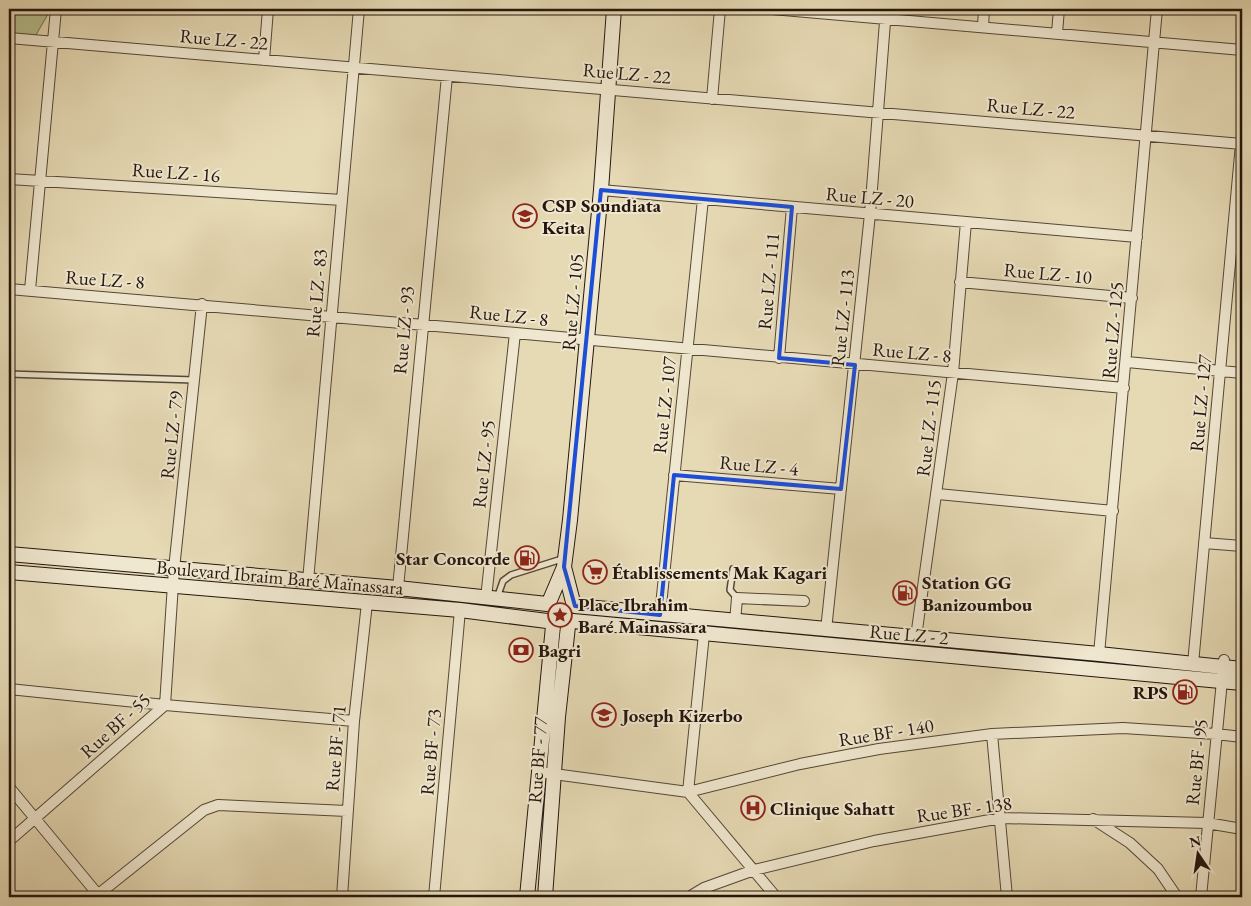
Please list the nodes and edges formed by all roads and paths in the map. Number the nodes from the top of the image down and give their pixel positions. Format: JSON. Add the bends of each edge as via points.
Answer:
{"nodes":[{"id":1,"x":56,"y":9,"type":"edge"},
{"id":2,"x":268,"y":9,"type":"edge"},
{"id":3,"x":359,"y":9,"type":"edge"},
{"id":4,"x":614,"y":9,"type":"edge"},
{"id":5,"x":720,"y":9,"type":"edge"},
{"id":6,"x":772,"y":9,"type":"edge"},
{"id":7,"x":984,"y":9,"type":"edge"},
{"id":8,"x":1059,"y":9,"type":"edge"},
{"id":9,"x":1157,"y":9,"type":"edge"},
{"id":10,"x":886,"y":13,"type":"edge"},
{"id":11,"x":983,"y":27,"type":"junction"},
{"id":12,"x":1057,"y":34,"type":"junction"},
{"id":13,"x":9,"y":38,"type":"edge"},
{"id":14,"x":53,"y":42,"type":"junction"},
{"id":15,"x":1153,"y":42,"type":"junction"},
{"id":16,"x":1242,"y":50,"type":"edge"},
{"id":17,"x":264,"y":60,"type":"junction"},
{"id":18,"x":354,"y":68,"type":"junction"},
{"id":19,"x":447,"y":76,"type":"junction"},
{"id":20,"x":609,"y":89,"type":"junction"},
{"id":21,"x":712,"y":99,"type":"junction"},
{"id":22,"x":880,"y":113,"type":"junction"},
{"id":23,"x":1146,"y":136,"type":"junction"},
{"id":24,"x":1242,"y":144,"type":"edge"},
{"id":25,"x":9,"y":179,"type":"edge"},
{"id":26,"x":40,"y":181,"type":"junction"},
{"id":27,"x":600,"y":190,"type":"junction"},
{"id":28,"x":342,"y":200,"type":"junction"},
{"id":29,"x":703,"y":200,"type":"junction"},
{"id":30,"x":792,"y":207,"type":"junction"},
{"id":31,"x":870,"y":214,"type":"junction"},
{"id":32,"x":966,"y":222,"type":"junction"},
{"id":33,"x":1137,"y":237,"type":"junction"},
{"id":34,"x":960,"y":282,"type":"junction"},
{"id":35,"x":9,"y":288,"type":"edge"},
{"id":36,"x":30,"y":290,"type":"junction"},
{"id":37,"x":1132,"y":298,"type":"junction"},
{"id":38,"x":202,"y":304,"type":"junction"},
{"id":39,"x":331,"y":316,"type":"junction"},
{"id":40,"x":421,"y":324,"type":"junction"},
{"id":41,"x":515,"y":333,"type":"junction"},
{"id":42,"x":588,"y":340,"type":"junction"},
{"id":43,"x":687,"y":350,"type":"junction"},
{"id":44,"x":779,"y":358,"type":"junction"},
{"id":45,"x":1127,"y":362,"type":"junction"},
{"id":46,"x":855,"y":365,"type":"junction"},
{"id":47,"x":1220,"y":370,"type":"junction"},
{"id":48,"x":1242,"y":373,"type":"edge"},
{"id":49,"x":9,"y":374,"type":"edge"},
{"id":50,"x":953,"y":374,"type":"junction"},
{"id":51,"x":194,"y":380,"type":"junction"},
{"id":52,"x":1124,"y":388,"type":"junction"},
{"id":53,"x":674,"y":475,"type":"junction"},
{"id":54,"x":841,"y":489,"type":"junction"},
{"id":55,"x":938,"y":494,"type":"junction"},
{"id":56,"x":1113,"y":511,"type":"junction"},
{"id":57,"x":1204,"y":544,"type":"junction"},
{"id":58,"x":1242,"y":546,"type":"edge"},
{"id":59,"x":9,"y":554,"type":"edge"},
{"id":60,"x":565,"y":562,"type":"junction"},
{"id":61,"x":174,"y":569,"type":"junction"},
{"id":62,"x":733,"y":569,"type":"dead end"},
{"id":63,"x":9,"y":572,"type":"edge"},
{"id":64,"x":308,"y":581,"type":"junction"},
{"id":65,"x":173,"y":587,"type":"junction"},
{"id":66,"x":398,"y":588,"type":"junction"},
{"id":67,"x":492,"y":598,"type":"junction"},
{"id":68,"x":737,"y":598,"type":"junction"},
{"id":69,"x":804,"y":600,"type":"dead end"},
{"id":70,"x":367,"y":602,"type":"junction"},
{"id":71,"x":548,"y":602,"type":"junction"},
{"id":72,"x":574,"y":604,"type":"junction"},
{"id":73,"x":460,"y":610,"type":"junction"},
{"id":74,"x":660,"y":615,"type":"junction"},
{"id":75,"x":735,"y":622,"type":"junction"},
{"id":76,"x":550,"y":624,"type":"junction"},
{"id":77,"x":571,"y":624,"type":"junction"},
{"id":78,"x":826,"y":630,"type":"junction"},
{"id":79,"x":704,"y":634,"type":"junction"},
{"id":80,"x":916,"y":637,"type":"junction"},
{"id":81,"x":1099,"y":654,"type":"junction"},
{"id":82,"x":1193,"y":664,"type":"junction"},
{"id":83,"x":1223,"y":669,"type":"junction"},
{"id":84,"x":1242,"y":669,"type":"edge"},
{"id":85,"x":1242,"y":683,"type":"edge"},
{"id":86,"x":9,"y":689,"type":"edge"},
{"id":87,"x":165,"y":705,"type":"junction"},
{"id":88,"x":354,"y":721,"type":"junction"},
{"id":89,"x":992,"y":734,"type":"junction"},
{"id":90,"x":1216,"y":734,"type":"junction"},
{"id":91,"x":1242,"y":738,"type":"edge"},
{"id":92,"x":539,"y":772,"type":"junction"},
{"id":93,"x":556,"y":774,"type":"junction"},
{"id":94,"x":9,"y":788,"type":"edge"},
{"id":95,"x":688,"y":792,"type":"junction"},
{"id":96,"x":347,"y":811,"type":"junction"},
{"id":97,"x":36,"y":817,"type":"junction"},
{"id":98,"x":1001,"y":818,"type":"junction"},
{"id":99,"x":1093,"y":819,"type":"junction"},
{"id":100,"x":1207,"y":823,"type":"junction"},
{"id":101,"x":1242,"y":829,"type":"edge"},
{"id":102,"x":9,"y":841,"type":"edge"},
{"id":103,"x":754,"y":870,"type":"junction"},
{"id":104,"x":98,"y":896,"type":"edge"},
{"id":105,"x":342,"y":897,"type":"edge"},
{"id":106,"x":434,"y":897,"type":"edge"},
{"id":107,"x":527,"y":897,"type":"edge"},
{"id":108,"x":546,"y":897,"type":"edge"},
{"id":109,"x":689,"y":897,"type":"edge"},
{"id":110,"x":776,"y":897,"type":"edge"},
{"id":111,"x":1007,"y":897,"type":"edge"},
{"id":112,"x":1176,"y":897,"type":"edge"},
{"id":113,"x":1201,"y":897,"type":"edge"}],
"edges":[{"from":1,"to":14,"type":"street"},
{"from":2,"to":17,"type":"street"},
{"from":3,"to":18,"type":"street","name":"Rue LZ - 83"},
{"from":4,"to":20,"type":"main road","name":"Rue LZ - 105"},
{"from":5,"to":21,"type":"street"},
{"from":6,"to":10,"type":"street"},
{"from":7,"to":11,"type":"street"},
{"from":8,"to":12,"type":"street"},
{"from":9,"to":15,"type":"street","name":"Rue LZ - 125"},
{"from":10,"to":11,"type":"street"},
{"from":10,"to":22,"type":"street","name":"Rue LZ - 113"},
{"from":11,"to":12,"type":"street"},
{"from":12,"to":15,"type":"street"},
{"from":13,"to":14,"type":"street","name":"Rue LZ - 22"},
{"from":14,"to":17,"type":"street","name":"Rue LZ - 22"},
{"from":14,"to":26,"type":"street"},
{"from":15,"to":16,"type":"street"},
{"from":15,"to":23,"type":"street","name":"Rue LZ - 125"},
{"from":17,"to":18,"type":"street","name":"Rue LZ - 22"},
{"from":18,"to":19,"type":"street","name":"Rue LZ - 22"},
{"from":18,"to":28,"type":"street","name":"Rue LZ - 83"},
{"from":19,"to":20,"type":"street","name":"Rue LZ - 22"},
{"from":19,"to":40,"type":"street","name":"Rue LZ - 93"},
{"from":20,"to":21,"type":"street","name":"Rue LZ - 22"},
{"from":20,"to":27,"type":"main road","name":"Rue LZ - 105"},
{"from":21,"to":22,"type":"street","name":"Rue LZ - 22"},
{"from":22,"to":23,"type":"street","name":"Rue LZ - 22"},
{"from":22,"to":31,"type":"street","name":"Rue LZ - 113"},
{"from":23,"to":24,"type":"street","name":"Rue LZ - 22"},
{"from":23,"to":33,"type":"street","name":"Rue LZ - 125"},
{"from":24,"to":47,"type":"street","name":"Rue LZ - 127"},
{"from":25,"to":26,"type":"street","name":"Rue LZ - 16"},
{"from":26,"to":28,"type":"street","name":"Rue LZ - 16"},
{"from":26,"to":36,"type":"street"},
{"from":27,"to":29,"type":"street","name":"Rue LZ - 20"},
{"from":27,"to":42,"type":"main road","name":"Rue LZ - 105"},
{"from":28,"to":39,"type":"street","name":"Rue LZ - 83"},
{"from":29,"to":30,"type":"street","name":"Rue LZ - 20"},
{"from":29,"to":43,"type":"street","name":"Rue LZ - 107"},
{"from":30,"to":31,"type":"street","name":"Rue LZ - 20"},
{"from":30,"to":44,"type":"street","name":"Rue LZ - 111"},
{"from":31,"to":32,"type":"street","name":"Rue LZ - 20"},
{"from":31,"to":46,"type":"street","name":"Rue LZ - 113"},
{"from":32,"to":33,"type":"street","name":"Rue LZ - 20"},
{"from":32,"to":34,"type":"street","name":"Rue LZ - 115"},
{"from":33,"to":37,"type":"street","name":"Rue LZ - 125"},
{"from":34,"to":37,"type":"street","name":"Rue LZ - 10"},
{"from":34,"to":50,"type":"street","name":"Rue LZ - 115"},
{"from":35,"to":36,"type":"street","name":"Rue LZ - 8"},
{"from":36,"to":38,"type":"street","name":"Rue LZ - 8"},
{"from":37,"to":45,"type":"street","name":"Rue LZ - 125"},
{"from":38,"to":39,"type":"street","name":"Rue LZ - 8"},
{"from":38,"to":51,"type":"street","name":"Rue LZ - 79"},
{"from":39,"to":40,"type":"street","name":"Rue LZ - 8"},
{"from":39,"to":64,"type":"street","name":"Rue LZ - 83"},
{"from":40,"to":41,"type":"street","name":"Rue LZ - 8"},
{"from":40,"to":66,"type":"street","name":"Rue LZ - 93"},
{"from":41,"to":42,"type":"street","name":"Rue LZ - 8"},
{"from":41,"to":67,"type":"street","name":"Rue LZ - 95"},
{"from":42,"to":43,"type":"street","name":"Rue LZ - 8"},
{"from":42,"to":60,"type":"main road","name":"Rue LZ - 105"},
{"from":43,"to":44,"type":"street","name":"Rue LZ - 8"},
{"from":43,"to":53,"type":"street","name":"Rue LZ - 107"},
{"from":44,"to":46,"type":"street","name":"Rue LZ - 8"},
{"from":45,"to":47,"type":"street"},
{"from":45,"to":52,"type":"street","name":"Rue LZ - 125"},
{"from":46,"to":50,"type":"street","name":"Rue LZ - 8"},
{"from":46,"to":54,"type":"street","name":"Rue LZ - 113"},
{"from":47,"to":48,"type":"street"},
{"from":47,"to":57,"type":"street","name":"Rue LZ - 127"},
{"from":49,"to":51,"type":"lane"},
{"from":50,"to":52,"type":"street","name":"Rue LZ - 8"},
{"from":50,"to":55,"type":"street","name":"Rue LZ - 115"},
{"from":51,"to":61,"type":"street","name":"Rue LZ - 79"},
{"from":52,"to":56,"type":"street","name":"Rue LZ - 125"},
{"from":53,"to":54,"type":"street","name":"Rue LZ - 4"},
{"from":53,"to":74,"type":"street","name":"Rue LZ - 107"},
{"from":54,"to":78,"type":"street","name":"Rue LZ - 113"},
{"from":55,"to":56,"type":"street"},
{"from":55,"to":80,"type":"street","name":"Rue LZ - 115"},
{"from":56,"to":81,"type":"street","name":"Rue LZ - 125"},
{"from":57,"to":58,"type":"street"},
{"from":57,"to":82,"type":"street","name":"Rue LZ - 127"},
{"from":59,"to":61,"type":"main road","name":"Boulevard Ibraim Baré Maïnassara"},
{"from":60,"to":67,"type":"lane","via":[[511,576]]},
{"from":60,"to":71,"type":"main road","name":"Rue LZ - 105"},
{"from":60,"to":72,"type":"main road","name":"Rue LZ - 105"},
{"from":61,"to":64,"type":"main road","name":"Boulevard Ibraim Baré Maïnassara"},
{"from":61,"to":65,"type":"street","name":"Rue BF - 55"},
{"from":62,"to":68,"type":"lane","via":[[730,590]]},
{"from":63,"to":65,"type":"main road","name":"Boulevard Ibraim Baré Maïnassara"},
{"from":64,"to":66,"type":"main road","name":"Boulevard Ibraim Baré Maïnassara"},
{"from":65,"to":70,"type":"main road","name":"Boulevard Ibraim Baré Maïnassara"},
{"from":65,"to":87,"type":"street","name":"Rue BF - 55"},
{"from":66,"to":67,"type":"main road","name":"Boulevard Ibraim Baré Maïnassara"},
{"from":67,"to":71,"type":"main road","name":"Boulevard Ibraim Baré Maïnassara"},
{"from":68,"to":69,"type":"street"},
{"from":68,"to":75,"type":"street"},
{"from":70,"to":73,"type":"main road","name":"Boulevard Ibraim Baré Maïnassara"},
{"from":70,"to":88,"type":"street","name":"Rue BF - 71"},
{"from":71,"to":72,"type":"main road","via":[[562,597]]},
{"from":71,"to":76,"type":"main road","via":[[544,612]]},
{"from":72,"to":74,"type":"main road","name":"Rue LZ - 2"},
{"from":72,"to":77,"type":"main road","via":[[576,614]]},
{"from":73,"to":76,"type":"main road","name":"Boulevard Ibraim Baré Maïnassara"},
{"from":73,"to":106,"type":"street","name":"Rue BF - 73"},
{"from":74,"to":75,"type":"main road","name":"Rue LZ - 2"},
{"from":75,"to":78,"type":"main road","name":"Rue LZ - 2"},
{"from":76,"to":77,"type":"main road","via":[[560,628]]},
{"from":76,"to":92,"type":"main road","name":"Rue BF - 77"},
{"from":77,"to":79,"type":"main road","name":"Rue LZ - 2"},
{"from":77,"to":93,"type":"main road","name":"Rue BF - 77","via":[[558,717]]},
{"from":78,"to":80,"type":"main road","name":"Rue LZ - 2"},
{"from":79,"to":83,"type":"main road","name":"Rue LZ - 2"},
{"from":79,"to":95,"type":"street"},
{"from":80,"to":81,"type":"main road","name":"Rue LZ - 2"},
{"from":81,"to":82,"type":"main road","name":"Rue LZ - 2"},
{"from":82,"to":83,"type":"main road","name":"Rue LZ - 2"},
{"from":83,"to":84,"type":"main road","name":"Rue LZ - 2"},
{"from":83,"to":85,"type":"main road","name":"Rue LZ - 2"},
{"from":83,"to":90,"type":"street","name":"Rue BF - 95"},
{"from":86,"to":87,"type":"street"},
{"from":87,"to":88,"type":"street"},
{"from":87,"to":97,"type":"street","name":"Rue BF - 55"},
{"from":88,"to":96,"type":"street","name":"Rue BF - 71"},
{"from":89,"to":90,"type":"street","name":"Rue BF - 140","via":[[1124,728]]},
{"from":89,"to":95,"type":"street","name":"Rue BF - 140","via":[[879,748]]},
{"from":89,"to":98,"type":"street"},
{"from":90,"to":91,"type":"street","name":"Rue BF - 140"},
{"from":90,"to":100,"type":"street","name":"Rue BF - 95"},
{"from":92,"to":93,"type":"street","name":"Rue BF - 140"},
{"from":92,"to":107,"type":"main road","name":"Rue BF - 77"},
{"from":93,"to":95,"type":"street","name":"Rue BF - 140"},
{"from":93,"to":108,"type":"main road","name":"Rue BF - 77"},
{"from":94,"to":97,"type":"street"},
{"from":95,"to":103,"type":"street"},
{"from":96,"to":104,"type":"street","via":[[218,805],[204,810]]},
{"from":96,"to":105,"type":"street","name":"Rue BF - 71"},
{"from":97,"to":102,"type":"street","name":"Rue BF - 55"},
{"from":97,"to":104,"type":"street"},
{"from":98,"to":99,"type":"street","name":"Rue BF - 138"},
{"from":98,"to":103,"type":"street","name":"Rue BF - 138","via":[[874,841]]},
{"from":98,"to":111,"type":"street"},
{"from":99,"to":100,"type":"street","name":"Rue BF - 138"},
{"from":99,"to":112,"type":"street","via":[[1130,843],[1158,869]]},
{"from":100,"to":101,"type":"street","name":"Rue BF - 138"},
{"from":100,"to":113,"type":"street","name":"Rue BF - 95"},
{"from":103,"to":109,"type":"street","name":"Rue BF - 138","via":[[704,888]]},
{"from":103,"to":110,"type":"street"}]}
